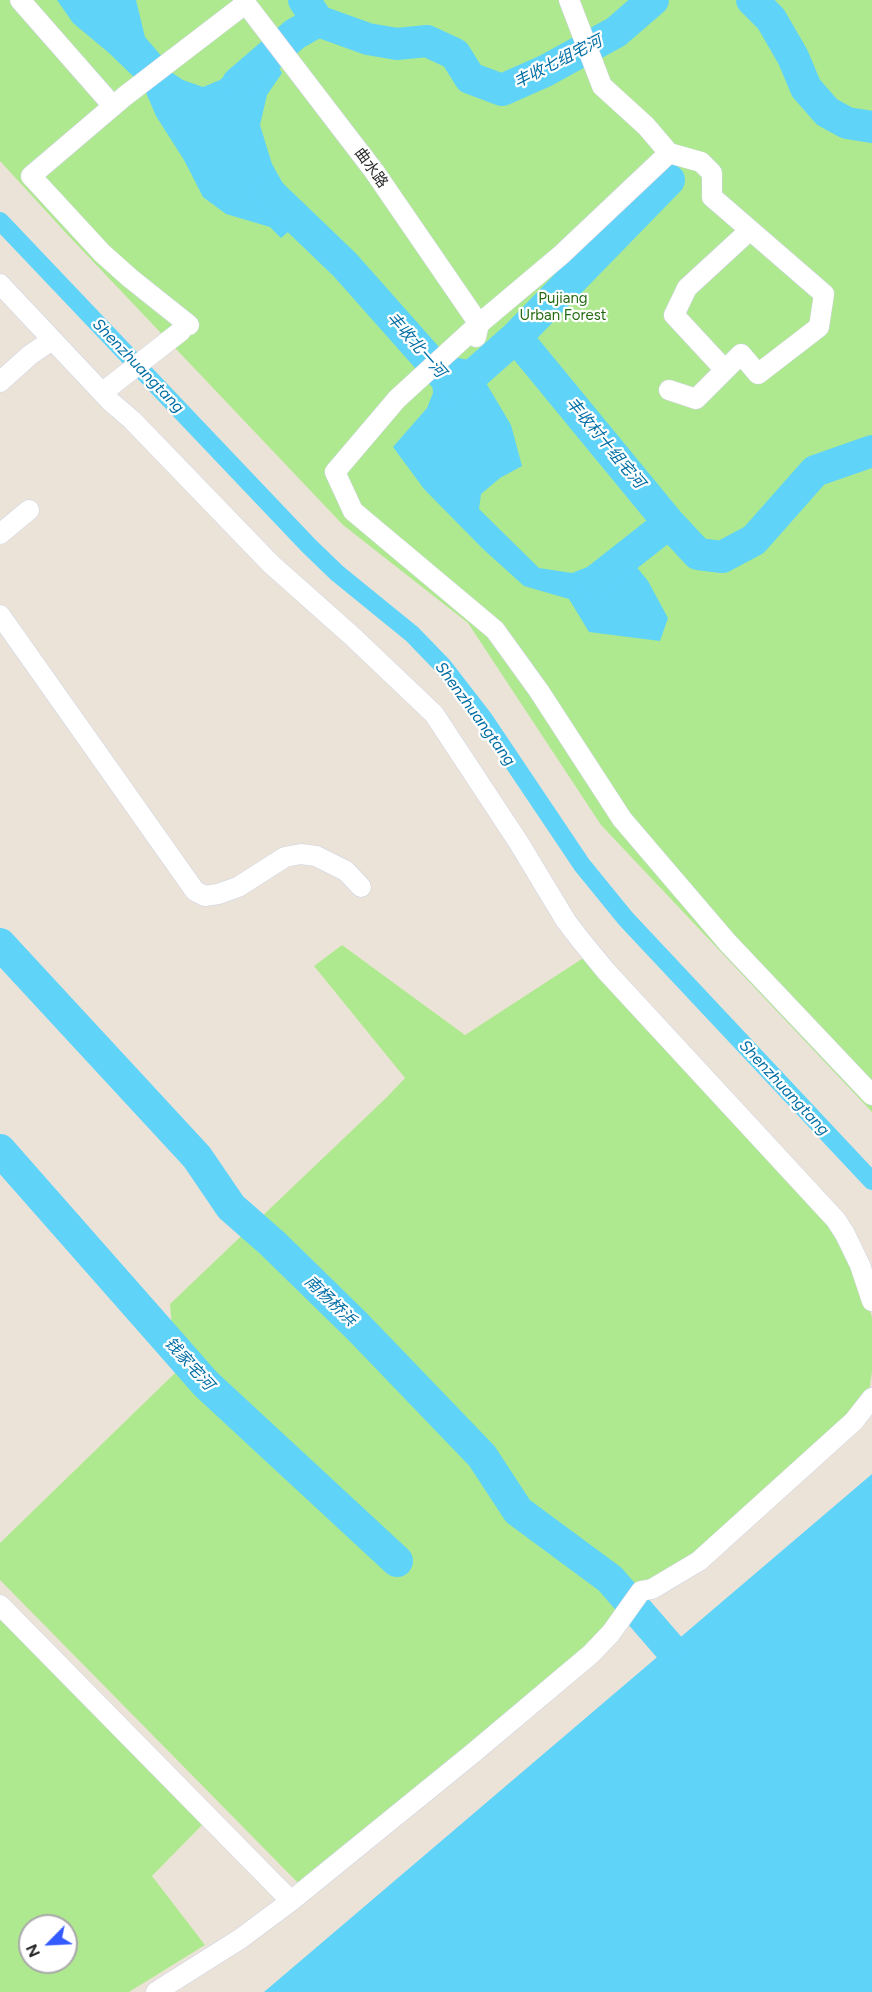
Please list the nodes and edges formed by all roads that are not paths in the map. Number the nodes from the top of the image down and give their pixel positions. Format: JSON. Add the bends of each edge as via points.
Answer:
{"nodes":[{"id":1,"x":20,"y":0,"type":"edge"},
{"id":2,"x":569,"y":0,"type":"edge"},
{"id":3,"x":244,"y":2,"type":"edge"},
{"id":4,"x":113,"y":106,"type":"junction"},
{"id":5,"x":669,"y":153,"type":"junction"},
{"id":6,"x":750,"y":230,"type":"junction"},
{"id":7,"x":0,"y":284,"type":"edge"},
{"id":8,"x":479,"y":324,"type":"junction"},
{"id":9,"x":52,"y":340,"type":"junction"},
{"id":10,"x":475,"y":344,"type":"dead end"},
{"id":11,"x":725,"y":370,"type":"junction"},
{"id":12,"x":0,"y":382,"type":"edge"},
{"id":13,"x":106,"y":390,"type":"junction"},
{"id":14,"x":669,"y":390,"type":"dead end"},
{"id":15,"x":29,"y":510,"type":"dead end"},
{"id":16,"x":0,"y":534,"type":"edge"},
{"id":17,"x":0,"y":615,"type":"edge"},
{"id":18,"x":361,"y":887,"type":"dead end"},
{"id":19,"x":872,"y":1095,"type":"edge"},
{"id":20,"x":872,"y":1302,"type":"edge"},
{"id":21,"x":872,"y":1398,"type":"edge"},
{"id":22,"x":0,"y":1605,"type":"edge"},
{"id":23,"x":291,"y":1901,"type":"junction"},
{"id":24,"x":156,"y":1992,"type":"edge"}],
"edges":[{"from":1,"to":4,"type":"street"},
{"from":2,"to":5,"type":"street","via":[[602,86]]},
{"from":3,"to":4,"type":"street"},
{"from":3,"to":8,"type":"street","name":"曲水路","via":[[374,171]]},
{"from":4,"to":13,"type":"street","via":[[31,176],[102,253],[185,328]]},
{"from":5,"to":6,"type":"street","via":[[701,162],[712,173],[712,197]]},
{"from":5,"to":8,"type":"street","via":[[561,255]]},
{"from":6,"to":11,"type":"street","via":[[687,288],[674,315]]},
{"from":6,"to":11,"type":"street","via":[[825,294],[819,327],[758,374],[741,354]]},
{"from":7,"to":9,"type":"street"},
{"from":8,"to":10,"type":"street"},
{"from":8,"to":19,"type":"street","via":[[397,399],[335,472],[353,511],[495,630],[622,819],[728,944]]},
{"from":9,"to":12,"type":"street"},
{"from":9,"to":13,"type":"street"},
{"from":11,"to":14,"type":"street","via":[[696,399]]},
{"from":13,"to":20,"type":"street","via":[[111,402],[271,564],[434,714],[579,938],[836,1220],[860,1264]]},
{"from":15,"to":16,"type":"street"},
{"from":17,"to":18,"type":"street","via":[[195,891],[205,896],[218,894],[238,887],[285,857],[301,854],[316,856],[346,871]]},
{"from":21,"to":23,"type":"street","via":[[854,1421],[699,1561],[652,1589],[641,1591],[591,1654]]},
{"from":22,"to":23,"type":"street"},
{"from":23,"to":24,"type":"street","via":[[240,1939]]}]}
